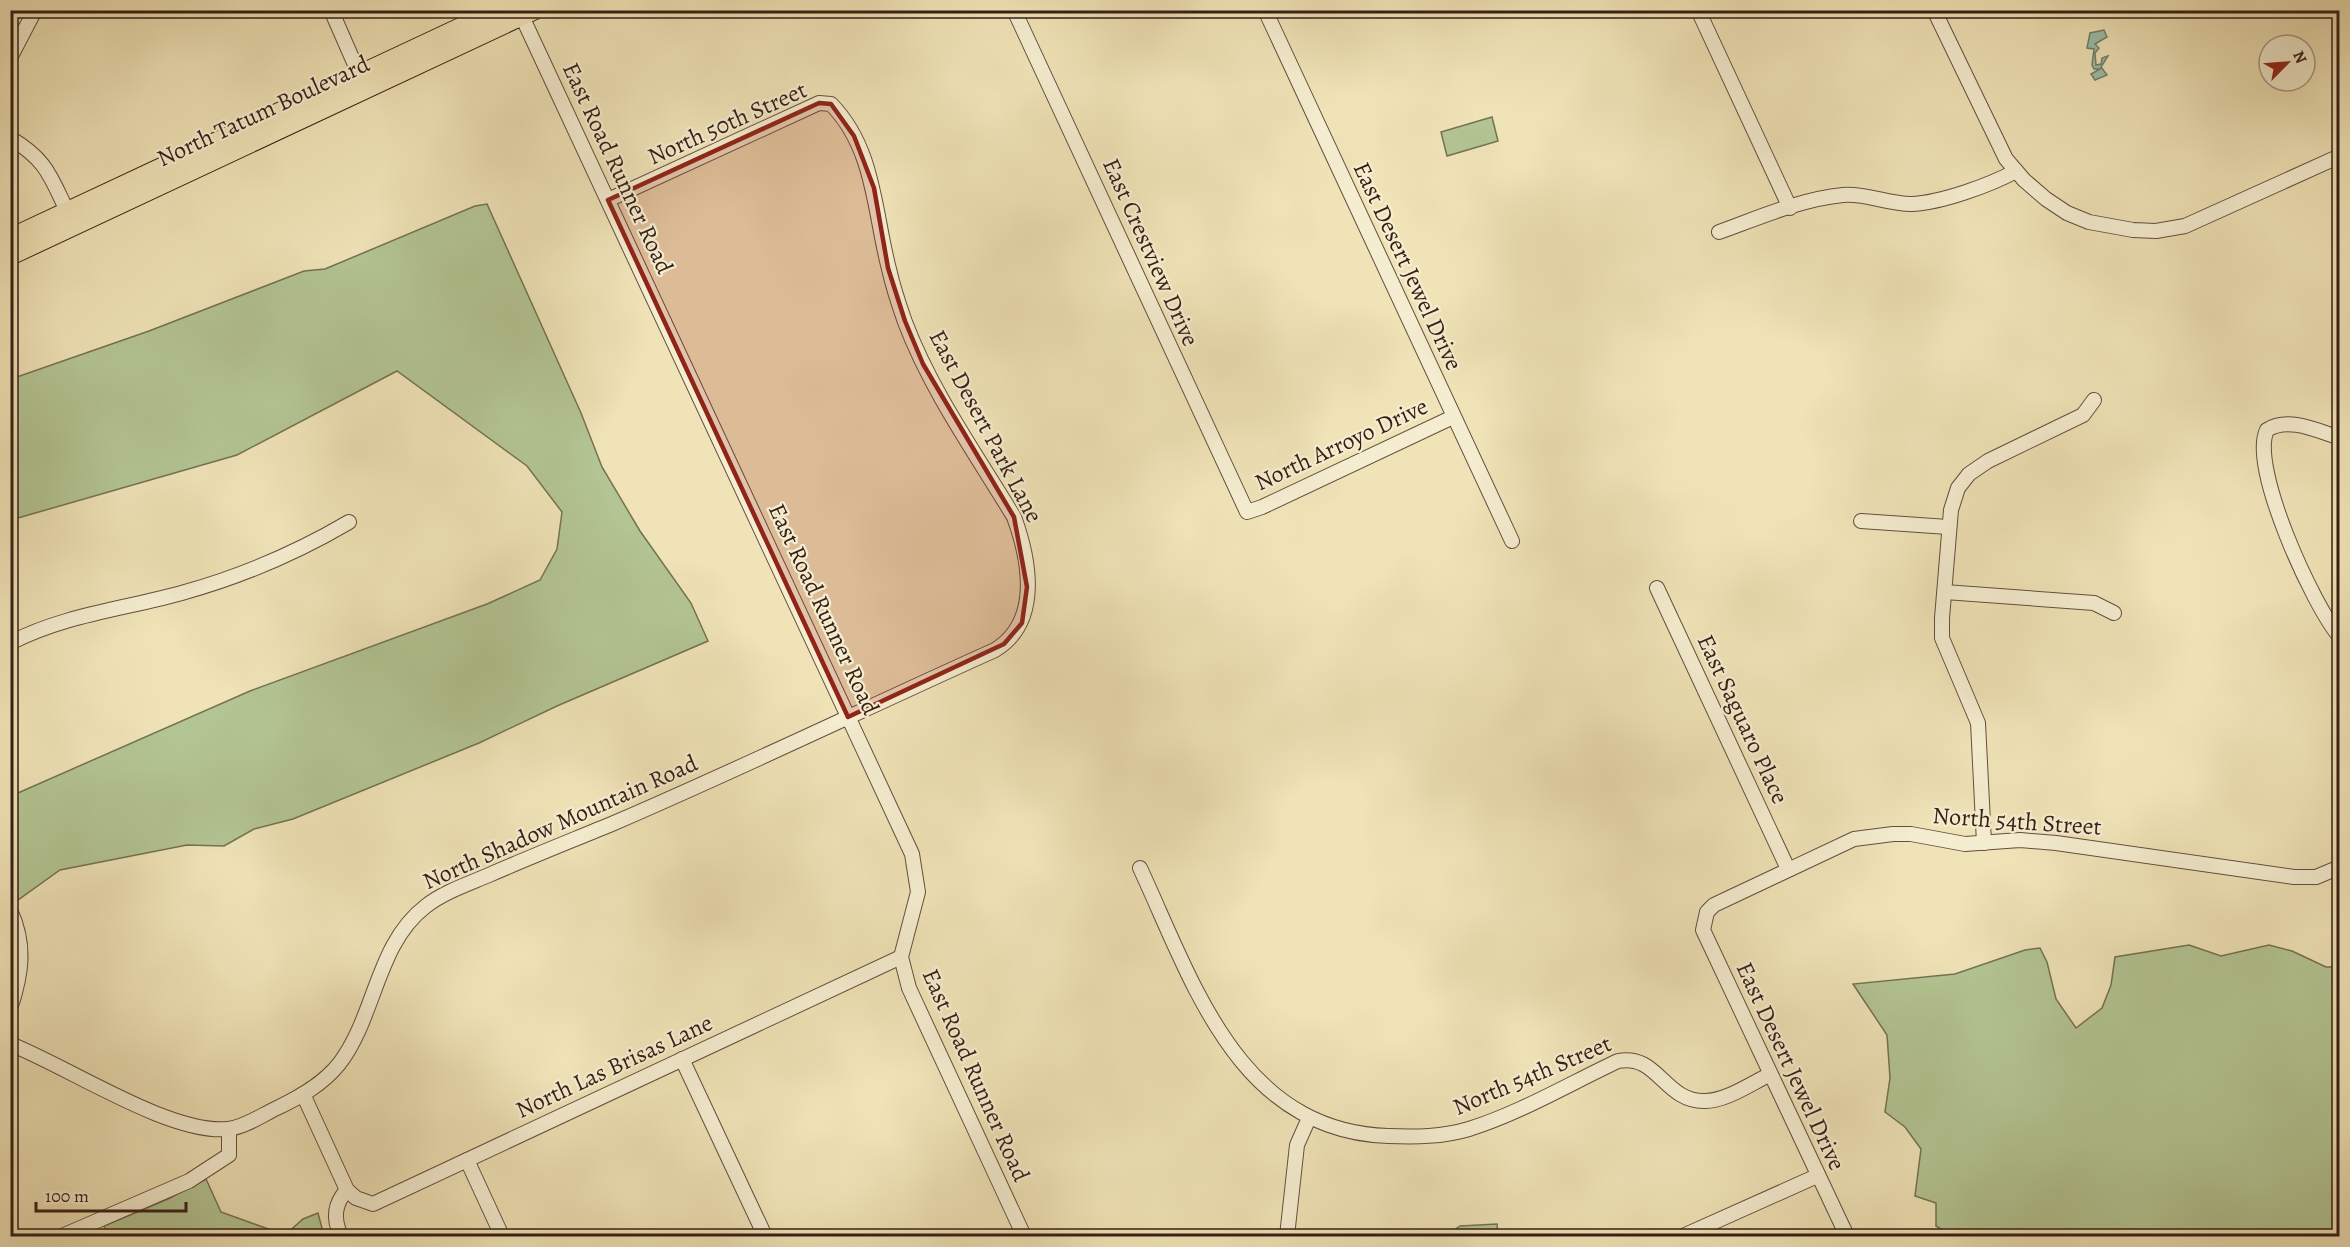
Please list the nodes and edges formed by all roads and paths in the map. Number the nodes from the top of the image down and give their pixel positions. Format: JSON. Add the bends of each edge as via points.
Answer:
{"nodes":[{"id":1,"x":35,"y":10,"type":"edge"},
{"id":2,"x":331,"y":10,"type":"edge"},
{"id":3,"x":497,"y":10,"type":"edge"},
{"id":4,"x":1014,"y":10,"type":"edge"},
{"id":5,"x":1265,"y":10,"type":"edge"},
{"id":6,"x":1698,"y":10,"type":"edge"},
{"id":7,"x":1934,"y":10,"type":"edge"},
{"id":8,"x":526,"y":12,"type":"edge"},
{"id":9,"x":10,"y":57,"type":"edge"},
{"id":10,"x":363,"y":82,"type":"junction"},
{"id":11,"x":831,"y":104,"type":"joint"},
{"id":12,"x":10,"y":138,"type":"edge"},
{"id":13,"x":2340,"y":156,"type":"edge"},
{"id":14,"x":2016,"y":171,"type":"junction"},
{"id":15,"x":608,"y":200,"type":"junction"},
{"id":16,"x":1790,"y":208,"type":"junction"},
{"id":17,"x":71,"y":218,"type":"junction"},
{"id":18,"x":1719,"y":232,"type":"dead end"},
{"id":19,"x":10,"y":238,"type":"edge"},
{"id":20,"x":10,"y":256,"type":"edge"},
{"id":21,"x":2094,"y":400,"type":"dead end"},
{"id":22,"x":1454,"y":417,"type":"junction"},
{"id":23,"x":2340,"y":438,"type":"edge"},
{"id":24,"x":1247,"y":512,"type":"joint"},
{"id":25,"x":1861,"y":521,"type":"dead end"},
{"id":26,"x":349,"y":522,"type":"dead end"},
{"id":27,"x":1948,"y":527,"type":"junction"},
{"id":28,"x":1512,"y":541,"type":"dead end"},
{"id":29,"x":1657,"y":588,"type":"dead end"},
{"id":30,"x":1945,"y":592,"type":"junction"},
{"id":31,"x":1027,"y":606,"type":"joint"},
{"id":32,"x":2114,"y":613,"type":"dead end"},
{"id":33,"x":2340,"y":637,"type":"edge"},
{"id":34,"x":10,"y":643,"type":"edge"},
{"id":35,"x":848,"y":717,"type":"junction"},
{"id":36,"x":1984,"y":843,"type":"junction"},
{"id":37,"x":2340,"y":867,"type":"edge"},
{"id":38,"x":1140,"y":868,"type":"dead end"},
{"id":39,"x":1788,"y":869,"type":"junction"},
{"id":40,"x":10,"y":910,"type":"edge"},
{"id":41,"x":1707,"y":912,"type":"joint"},
{"id":42,"x":902,"y":957,"type":"junction"},
{"id":43,"x":10,"y":1009,"type":"edge"},
{"id":44,"x":10,"y":1044,"type":"edge"},
{"id":45,"x":682,"y":1059,"type":"junction"},
{"id":46,"x":1769,"y":1075,"type":"junction"},
{"id":47,"x":303,"y":1094,"type":"junction"},
{"id":48,"x":1309,"y":1118,"type":"junction"},
{"id":49,"x":229,"y":1129,"type":"junction"},
{"id":50,"x":467,"y":1160,"type":"junction"},
{"id":51,"x":1817,"y":1176,"type":"junction"},
{"id":52,"x":347,"y":1190,"type":"junction"},
{"id":53,"x":62,"y":1236,"type":"edge"},
{"id":54,"x":341,"y":1236,"type":"edge"},
{"id":55,"x":502,"y":1236,"type":"edge"},
{"id":56,"x":765,"y":1236,"type":"edge"},
{"id":57,"x":1024,"y":1236,"type":"edge"},
{"id":58,"x":1287,"y":1236,"type":"edge"},
{"id":59,"x":1683,"y":1236,"type":"edge"},
{"id":60,"x":1847,"y":1236,"type":"edge"}],
"edges":[{"from":1,"to":9,"type":"street"},
{"from":2,"to":10,"type":"street"},
{"from":3,"to":10,"type":"main road","name":"North Tatum Boulevard"},
{"from":4,"to":24,"type":"street","name":"East Crestview Drive"},
{"from":5,"to":22,"type":"street","name":"East Desert Jewel Drive"},
{"from":6,"to":16,"type":"street"},
{"from":7,"to":14,"type":"street","via":[[1996,142]]},
{"from":8,"to":10,"type":"main road","name":"North Tatum Boulevard"},
{"from":8,"to":15,"type":"street","name":"East Road Runner Road"},
{"from":10,"to":17,"type":"main road","name":"North Tatum Boulevard"},
{"from":11,"to":15,"type":"street","name":"North 50th Street","via":[[819,103]]},
{"from":11,"to":31,"type":"street","name":"East Desert Park Lane","via":[[854,136],[874,188],[888,268],[913,340],[1014,518],[1026,560]]},
{"from":12,"to":17,"type":"street","via":[[29,148],[47,167]]},
{"from":13,"to":14,"type":"street","via":[[2206,218],[2156,231],[2106,226],[2076,216],[2046,199]]},
{"from":14,"to":16,"type":"street","via":[[1933,201],[1910,204],[1842,195]]},
{"from":15,"to":35,"type":"street","name":"East Road Runner Road"},
{"from":16,"to":18,"type":"street"},
{"from":17,"to":19,"type":"main road","name":"North Tatum Boulevard"},
{"from":17,"to":20,"type":"main road","name":"North Tatum Boulevard"},
{"from":21,"to":27,"type":"street","via":[[2083,415],[1969,474],[1958,488]]},
{"from":22,"to":24,"type":"street","name":"North Arroyo Drive"},
{"from":22,"to":28,"type":"street","name":"East Desert Jewel Drive"},
{"from":23,"to":33,"type":"street","via":[[2282,423],[2272,426],[2263,440],[2269,481],[2299,566]]},
{"from":25,"to":27,"type":"street"},
{"from":26,"to":34,"type":"street","via":[[298,549],[227,578],[186,592],[56,623]]},
{"from":27,"to":30,"type":"street"},
{"from":29,"to":39,"type":"street","name":"East Saguaro Place"},
{"from":30,"to":32,"type":"street","via":[[2094,603]]},
{"from":30,"to":36,"type":"street","via":[[1942,638],[1978,723]]},
{"from":31,"to":35,"type":"street","name":"North Shadow Mountain Road","via":[[1022,623],[1004,644]]},
{"from":35,"to":42,"type":"street","name":"East Road Runner Road","via":[[916,869],[916,905]]},
{"from":35,"to":47,"type":"street","name":"North Shadow Mountain Road","via":[[615,822],[458,887],[429,904],[402,930],[347,1052],[330,1074]]},
{"from":36,"to":37,"type":"street","name":"North 54th Street","via":[[2056,843],[2294,877],[2316,877]]},
{"from":36,"to":39,"type":"street","name":"North 54th Street","via":[[1946,843],[1911,834],[1876,834],[1854,839]]},
{"from":38,"to":48,"type":"street","via":[[1205,1007],[1233,1053],[1255,1079]]},
{"from":39,"to":41,"type":"street","name":"North 54th Street","via":[[1714,904]]},
{"from":40,"to":43,"type":"street","via":[[22,952]]},
{"from":41,"to":46,"type":"street","name":"East Desert Jewel Drive","via":[[1703,930]]},
{"from":42,"to":45,"type":"street","name":"North Las Brisas Lane"},
{"from":42,"to":57,"type":"street","name":"East Road Runner Road","via":[[909,988]]},
{"from":44,"to":49,"type":"street","via":[[148,1109],[195,1125]]},
{"from":45,"to":50,"type":"street","name":"North Las Brisas Lane"},
{"from":45,"to":56,"type":"street"},
{"from":46,"to":48,"type":"street","name":"North 54th Street","via":[[1707,1101],[1685,1099],[1644,1063],[1618,1061],[1489,1122],[1442,1135],[1375,1136]]},
{"from":46,"to":51,"type":"street","name":"East Desert Jewel Drive"},
{"from":47,"to":49,"type":"street","name":"North Shadow Mountain Road"},
{"from":47,"to":52,"type":"street"},
{"from":48,"to":58,"type":"street","via":[[1297,1145]]},
{"from":49,"to":53,"type":"street","via":[[229,1155],[189,1181]]},
{"from":50,"to":52,"type":"street","name":"North Las Brisas Lane","via":[[373,1204]]},
{"from":50,"to":55,"type":"street"},
{"from":51,"to":59,"type":"street"},
{"from":51,"to":60,"type":"street","name":"East Desert Jewel Drive"},
{"from":52,"to":54,"type":"street","via":[[336,1206]]}]}
